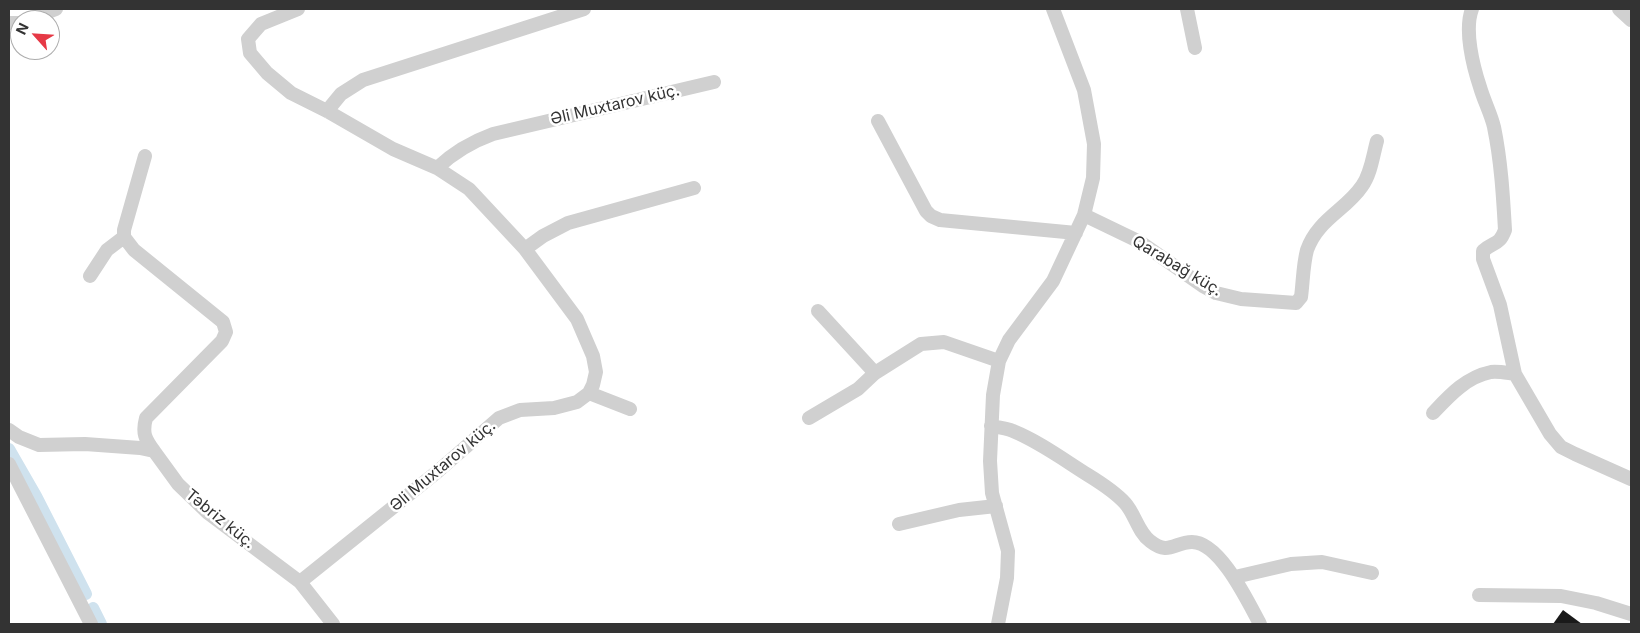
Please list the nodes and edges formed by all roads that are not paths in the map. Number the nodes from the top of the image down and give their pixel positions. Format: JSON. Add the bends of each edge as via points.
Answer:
{"nodes":[{"id":1,"x":298,"y":9,"type":"edge"},
{"id":2,"x":584,"y":9,"type":"edge"},
{"id":3,"x":1053,"y":9,"type":"edge"},
{"id":4,"x":1187,"y":9,"type":"edge"},
{"id":5,"x":1472,"y":9,"type":"edge"},
{"id":6,"x":1619,"y":9,"type":"edge"},
{"id":7,"x":1631,"y":20,"type":"edge"},
{"id":8,"x":1195,"y":48,"type":"dead end"},
{"id":9,"x":714,"y":82,"type":"dead end"},
{"id":10,"x":327,"y":111,"type":"junction"},
{"id":11,"x":878,"y":121,"type":"dead end"},
{"id":12,"x":1377,"y":141,"type":"dead end"},
{"id":13,"x":145,"y":156,"type":"dead end"},
{"id":14,"x":437,"y":168,"type":"junction"},
{"id":15,"x":694,"y":188,"type":"dead end"},
{"id":16,"x":1084,"y":216,"type":"junction"},
{"id":17,"x":1076,"y":233,"type":"junction"},
{"id":18,"x":124,"y":237,"type":"junction"},
{"id":19,"x":525,"y":249,"type":"junction"},
{"id":20,"x":90,"y":276,"type":"dead end"},
{"id":21,"x":818,"y":310,"type":"dead end"},
{"id":22,"x":999,"y":361,"type":"junction"},
{"id":23,"x":875,"y":373,"type":"junction"},
{"id":24,"x":1515,"y":374,"type":"junction"},
{"id":25,"x":589,"y":393,"type":"junction"},
{"id":26,"x":630,"y":409,"type":"dead end"},
{"id":27,"x":1433,"y":413,"type":"dead end"},
{"id":28,"x":809,"y":418,"type":"dead end"},
{"id":29,"x":991,"y":426,"type":"junction"},
{"id":30,"x":9,"y":430,"type":"edge"},
{"id":31,"x":154,"y":451,"type":"junction"},
{"id":32,"x":9,"y":464,"type":"edge"},
{"id":33,"x":1631,"y":479,"type":"edge"},
{"id":34,"x":996,"y":506,"type":"junction"},
{"id":35,"x":899,"y":524,"type":"dead end"},
{"id":36,"x":1372,"y":573,"type":"dead end"},
{"id":37,"x":1235,"y":577,"type":"junction"},
{"id":38,"x":300,"y":582,"type":"junction"},
{"id":39,"x":1479,"y":595,"type":"dead end"},
{"id":40,"x":1631,"y":614,"type":"edge"},
{"id":41,"x":91,"y":624,"type":"edge"},
{"id":42,"x":333,"y":624,"type":"edge"},
{"id":43,"x":998,"y":624,"type":"edge"},
{"id":44,"x":1260,"y":624,"type":"edge"}],
"edges":[{"from":1,"to":10,"type":"street","via":[[261,24],[248,39],[250,53],[291,93]]},
{"from":2,"to":10,"type":"street","via":[[363,80],[341,94]]},
{"from":3,"to":16,"type":"street","via":[[1084,90],[1094,144],[1093,178]]},
{"from":4,"to":8,"type":"street"},
{"from":5,"to":24,"type":"street","via":[[1469,38],[1479,86],[1493,124],[1502,173],[1505,230],[1498,244],[1483,250],[1483,259],[1500,305]]},
{"from":6,"to":7,"type":"street"},
{"from":9,"to":14,"type":"street","name":"Əli Muxtarov küç.","via":[[492,134],[452,154]]},
{"from":10,"to":14,"type":"street","via":[[393,149]]},
{"from":11,"to":17,"type":"street","via":[[931,216],[940,220]]},
{"from":12,"to":16,"type":"street","name":"Qarabağ küç.","via":[[1363,185],[1317,231],[1308,250],[1301,297],[1296,303],[1241,299],[1216,293],[1140,242]]},
{"from":13,"to":18,"type":"street"},
{"from":14,"to":19,"type":"street","via":[[469,189]]},
{"from":15,"to":19,"type":"street","via":[[568,223]]},
{"from":16,"to":17,"type":"street"},
{"from":17,"to":22,"type":"street","via":[[1052,281],[1009,340]]},
{"from":18,"to":20,"type":"street","via":[[107,250]]},
{"from":18,"to":31,"type":"street","name":"Təbriz küç.","via":[[134,250],[223,322],[226,332],[222,341],[146,418],[144,438]]},
{"from":19,"to":25,"type":"street","via":[[577,319],[593,356],[596,372]]},
{"from":21,"to":23,"type":"street"},
{"from":22,"to":23,"type":"street","via":[[944,342],[922,344]]},
{"from":22,"to":29,"type":"street"},
{"from":23,"to":28,"type":"street","via":[[858,389]]},
{"from":24,"to":27,"type":"street","via":[[1492,372],[1476,377],[1456,389]]},
{"from":24,"to":33,"type":"street","via":[[1561,447]]},
{"from":25,"to":26,"type":"street"},
{"from":25,"to":38,"type":"street","name":"Əli Muxtarov küç.","via":[[577,402],[554,408],[520,410],[499,418],[438,472]]},
{"from":29,"to":34,"type":"street","via":[[992,493]]},
{"from":29,"to":37,"type":"street","via":[[1012,430],[1106,487],[1126,503],[1147,539],[1159,547],[1169,549],[1191,542],[1201,544],[1211,550]]},
{"from":30,"to":31,"type":"street","via":[[40,445],[85,444]]},
{"from":31,"to":38,"type":"street","name":"Təbriz küç.","via":[[178,484],[208,514]]},
{"from":32,"to":41,"type":"street"},
{"from":34,"to":35,"type":"street","via":[[959,510]]},
{"from":34,"to":43,"type":"street","via":[[1008,551],[1007,578]]},
{"from":36,"to":37,"type":"street","via":[[1322,562],[1291,564]]},
{"from":37,"to":44,"type":"street"},
{"from":38,"to":42,"type":"street","name":"Təbriz küç."},
{"from":39,"to":40,"type":"street","via":[[1561,596]]}]}
